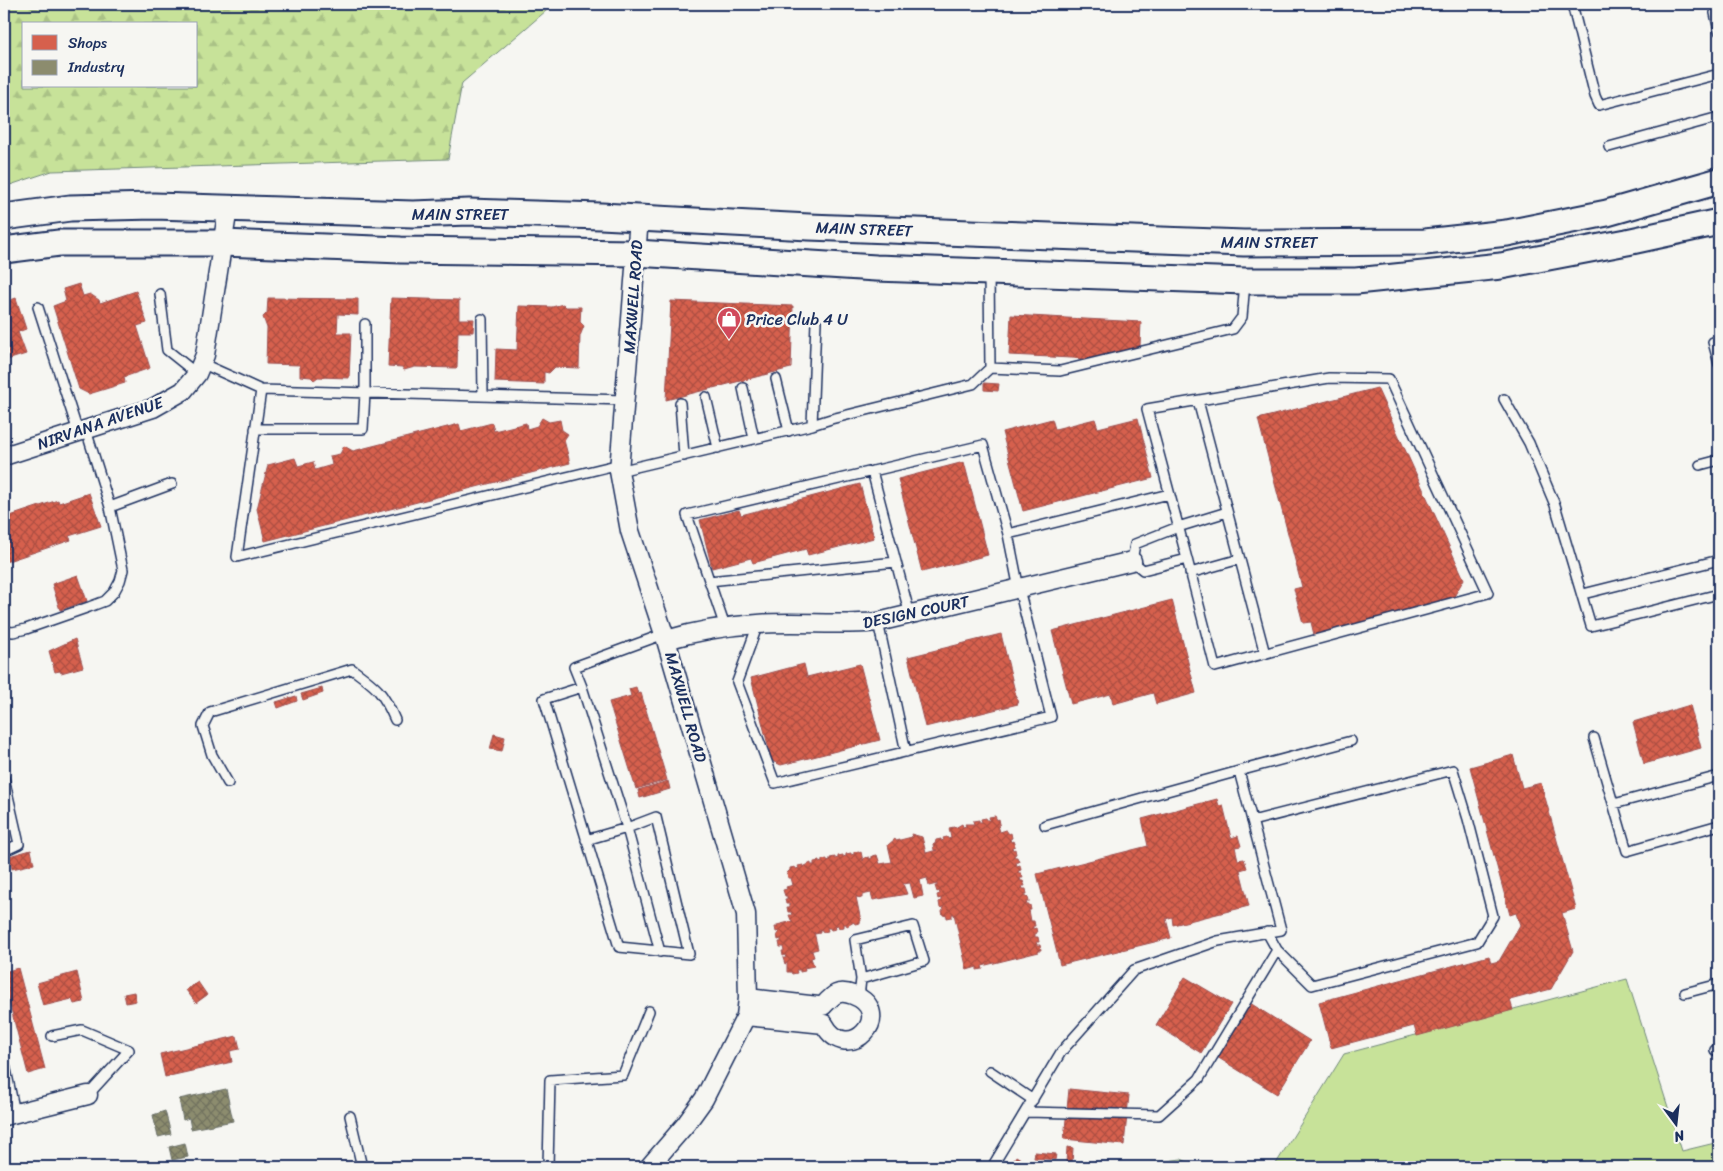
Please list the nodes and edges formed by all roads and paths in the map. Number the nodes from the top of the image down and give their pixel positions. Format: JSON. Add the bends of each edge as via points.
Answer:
{"nodes":[{"id":1,"x":1572,"y":4,"type":"edge"},
{"id":2,"x":1719,"y":6,"type":"edge"},
{"id":3,"x":1719,"y":31,"type":"edge"},
{"id":4,"x":1719,"y":74,"type":"edge"},
{"id":5,"x":1719,"y":116,"type":"edge"},
{"id":6,"x":1609,"y":147,"type":"dead end"},
{"id":7,"x":1719,"y":181,"type":"edge"},
{"id":8,"x":228,"y":208,"type":"junction"},
{"id":9,"x":4,"y":217,"type":"edge"},
{"id":10,"x":639,"y":218,"type":"junction"},
{"id":11,"x":1719,"y":222,"type":"edge"},
{"id":12,"x":222,"y":243,"type":"junction"},
{"id":13,"x":4,"y":250,"type":"edge"},
{"id":14,"x":636,"y":253,"type":"junction"},
{"id":15,"x":989,"y":272,"type":"junction"},
{"id":16,"x":1245,"y":281,"type":"junction"},
{"id":17,"x":160,"y":294,"type":"dead end"},
{"id":18,"x":38,"y":307,"type":"dead end"},
{"id":19,"x":482,"y":319,"type":"dead end"},
{"id":20,"x":816,"y":322,"type":"dead end"},
{"id":21,"x":365,"y":324,"type":"dead end"},
{"id":22,"x":1713,"y":342,"type":"dead end"},
{"id":23,"x":1719,"y":364,"type":"edge"},
{"id":24,"x":199,"y":368,"type":"junction"},
{"id":25,"x":990,"y":368,"type":"junction"},
{"id":26,"x":776,"y":379,"type":"dead end"},
{"id":27,"x":742,"y":388,"type":"dead end"},
{"id":28,"x":261,"y":390,"type":"junction"},
{"id":29,"x":365,"y":393,"type":"junction"},
{"id":30,"x":483,"y":396,"type":"junction"},
{"id":31,"x":706,"y":397,"type":"dead end"},
{"id":32,"x":1504,"y":399,"type":"dead end"},
{"id":33,"x":625,"y":400,"type":"junction"},
{"id":34,"x":1198,"y":401,"type":"junction"},
{"id":35,"x":680,"y":403,"type":"dead end"},
{"id":36,"x":812,"y":425,"type":"junction"},
{"id":37,"x":255,"y":429,"type":"junction"},
{"id":38,"x":82,"y":431,"type":"junction"},
{"id":39,"x":789,"y":431,"type":"junction"},
{"id":40,"x":754,"y":439,"type":"junction"},
{"id":41,"x":718,"y":448,"type":"junction"},
{"id":42,"x":4,"y":456,"type":"edge"},
{"id":43,"x":684,"y":456,"type":"junction"},
{"id":44,"x":1719,"y":460,"type":"edge"},
{"id":45,"x":1700,"y":465,"type":"dead end"},
{"id":46,"x":619,"y":468,"type":"junction"},
{"id":47,"x":872,"y":471,"type":"junction"},
{"id":48,"x":172,"y":484,"type":"dead end"},
{"id":49,"x":1169,"y":494,"type":"junction"},
{"id":50,"x":110,"y":507,"type":"junction"},
{"id":51,"x":1227,"y":512,"type":"junction"},
{"id":52,"x":1178,"y":527,"type":"junction"},
{"id":53,"x":1008,"y":534,"type":"junction"},
{"id":54,"x":1187,"y":559,"type":"junction"},
{"id":55,"x":1240,"y":559,"type":"junction"},
{"id":56,"x":1719,"y":560,"type":"edge"},
{"id":57,"x":1132,"y":561,"type":"junction"},
{"id":58,"x":896,"y":562,"type":"junction"},
{"id":59,"x":1190,"y":573,"type":"junction"},
{"id":60,"x":710,"y":581,"type":"junction"},
{"id":61,"x":1019,"y":589,"type":"junction"},
{"id":62,"x":1583,"y":594,"type":"junction"},
{"id":63,"x":1719,"y":594,"type":"edge"},
{"id":64,"x":910,"y":615,"type":"junction"},
{"id":65,"x":878,"y":622,"type":"junction"},
{"id":66,"x":758,"y":624,"type":"junction"},
{"id":67,"x":725,"y":627,"type":"junction"},
{"id":68,"x":4,"y":631,"type":"edge"},
{"id":69,"x":665,"y":637,"type":"junction"},
{"id":70,"x":1265,"y":654,"type":"junction"},
{"id":71,"x":582,"y":687,"type":"junction"},
{"id":72,"x":395,"y":720,"type":"dead end"},
{"id":73,"x":1594,"y":738,"type":"dead end"},
{"id":74,"x":1351,"y":741,"type":"dead end"},
{"id":75,"x":906,"y":752,"type":"junction"},
{"id":76,"x":1239,"y":771,"type":"junction"},
{"id":77,"x":1719,"y":776,"type":"edge"},
{"id":78,"x":4,"y":778,"type":"edge"},
{"id":79,"x":228,"y":783,"type":"dead end"},
{"id":80,"x":1614,"y":804,"type":"junction"},
{"id":81,"x":1252,"y":822,"type":"junction"},
{"id":82,"x":1046,"y":824,"type":"dead end"},
{"id":83,"x":1719,"y":824,"type":"edge"},
{"id":84,"x":627,"y":828,"type":"junction"},
{"id":85,"x":586,"y":840,"type":"junction"},
{"id":86,"x":4,"y":852,"type":"edge"},
{"id":87,"x":1268,"y":932,"type":"junction"},
{"id":88,"x":1277,"y":950,"type":"junction"},
{"id":89,"x":660,"y":952,"type":"junction"},
{"id":90,"x":861,"y":979,"type":"junction"},
{"id":91,"x":1719,"y":984,"type":"edge"},
{"id":92,"x":1685,"y":994,"type":"dead end"},
{"id":93,"x":859,"y":997,"type":"junction"},
{"id":94,"x":748,"y":998,"type":"junction"},
{"id":95,"x":649,"y":1011,"type":"dead end"},
{"id":96,"x":746,"y":1016,"type":"junction"},
{"id":97,"x":52,"y":1036,"type":"dead end"},
{"id":98,"x":4,"y":1060,"type":"edge"},
{"id":99,"x":990,"y":1071,"type":"dead end"},
{"id":100,"x":88,"y":1095,"type":"joint"},
{"id":101,"x":1032,"y":1100,"type":"junction"},
{"id":102,"x":1026,"y":1112,"type":"junction"},
{"id":103,"x":9,"y":1114,"type":"edge"},
{"id":104,"x":350,"y":1116,"type":"dead end"},
{"id":105,"x":362,"y":1167,"type":"edge"},
{"id":106,"x":548,"y":1167,"type":"edge"},
{"id":107,"x":649,"y":1167,"type":"edge"},
{"id":108,"x":992,"y":1167,"type":"edge"}],
"edges":[{"from":1,"to":4,"type":"lane","via":[[1599,105]]},
{"from":2,"to":3,"type":"lane","via":[[1715,13]]},
{"from":5,"to":6,"type":"lane"},
{"from":7,"to":10,"type":"main road","name":"MAIN STREET","via":[[1607,213],[1507,233],[1425,242],[1244,243]]},
{"from":8,"to":9,"type":"main road","name":"MAIN STREET","via":[[70,208]]},
{"from":8,"to":10,"type":"main road","name":"MAIN STREET"},
{"from":8,"to":12,"type":"street","name":"NIRVANA AVENUE"},
{"from":10,"to":14,"type":"street","name":"MAXWELL ROAD"},
{"from":11,"to":16,"type":"main road","via":[[1501,266],[1356,281]]},
{"from":12,"to":13,"type":"main road","via":[[59,243]]},
{"from":12,"to":14,"type":"main road","via":[[401,250]]},
{"from":12,"to":24,"type":"street","name":"NIRVANA AVENUE","via":[[205,355]]},
{"from":14,"to":15,"type":"main road"},
{"from":14,"to":33,"type":"street","name":"MAXWELL ROAD"},
{"from":15,"to":16,"type":"main road"},
{"from":15,"to":25,"type":"lane"},
{"from":16,"to":25,"type":"lane","via":[[1242,317],[1233,329],[1060,371]]},
{"from":17,"to":24,"type":"lane","via":[[167,350]]},
{"from":18,"to":38,"type":"lane"},
{"from":19,"to":30,"type":"lane"},
{"from":20,"to":36,"type":"lane"},
{"from":21,"to":29,"type":"lane"},
{"from":22,"to":23,"type":"lane"},
{"from":24,"to":28,"type":"lane"},
{"from":24,"to":38,"type":"street","name":"NIRVANA AVENUE","via":[[183,391],[152,408]]},
{"from":25,"to":36,"type":"lane","via":[[972,384]]},
{"from":26,"to":39,"type":"lane"},
{"from":27,"to":40,"type":"lane"},
{"from":28,"to":29,"type":"lane"},
{"from":28,"to":37,"type":"lane"},
{"from":29,"to":30,"type":"lane"},
{"from":29,"to":37,"type":"lane","via":[[363,428]]},
{"from":30,"to":33,"type":"lane"},
{"from":31,"to":41,"type":"lane"},
{"from":32,"to":62,"type":"lane","via":[[1529,443],[1555,505]]},
{"from":33,"to":46,"type":"street","name":"MAXWELL ROAD"},
{"from":34,"to":49,"type":"lane","via":[[1147,409]]},
{"from":34,"to":51,"type":"lane"},
{"from":34,"to":70,"type":"lane","via":[[1329,378],[1390,379],[1488,593]]},
{"from":35,"to":43,"type":"lane"},
{"from":36,"to":39,"type":"lane"},
{"from":37,"to":46,"type":"lane","via":[[237,557]]},
{"from":38,"to":42,"type":"street","name":"NIRVANA AVENUE"},
{"from":38,"to":50,"type":"lane"},
{"from":39,"to":40,"type":"lane"},
{"from":40,"to":41,"type":"lane"},
{"from":41,"to":43,"type":"lane"},
{"from":43,"to":46,"type":"lane"},
{"from":44,"to":45,"type":"lane"},
{"from":46,"to":69,"type":"street","name":"MAXWELL ROAD","via":[[630,531]]},
{"from":47,"to":53,"type":"lane","via":[[983,445]]},
{"from":47,"to":58,"type":"lane"},
{"from":47,"to":60,"type":"lane","via":[[687,515]]},
{"from":48,"to":50,"type":"lane"},
{"from":49,"to":52,"type":"lane"},
{"from":49,"to":53,"type":"lane"},
{"from":50,"to":68,"type":"lane","via":[[123,570],[114,592],[105,601],[90,607],[26,629]]},
{"from":51,"to":52,"type":"lane"},
{"from":51,"to":55,"type":"lane"},
{"from":52,"to":54,"type":"lane"},
{"from":52,"to":57,"type":"lane","via":[[1135,544]]},
{"from":53,"to":61,"type":"lane"},
{"from":54,"to":57,"type":"lane","via":[[1143,570]]},
{"from":54,"to":59,"type":"lane"},
{"from":55,"to":59,"type":"lane"},
{"from":55,"to":70,"type":"lane"},
{"from":56,"to":62,"type":"lane"},
{"from":57,"to":61,"type":"street","name":"DESIGN COURT"},
{"from":58,"to":60,"type":"lane"},
{"from":58,"to":64,"type":"lane"},
{"from":59,"to":70,"type":"lane","via":[[1215,667]]},
{"from":60,"to":67,"type":"lane"},
{"from":61,"to":64,"type":"street","name":"DESIGN COURT"},
{"from":61,"to":75,"type":"lane","via":[[1051,717]]},
{"from":62,"to":63,"type":"lane","via":[[1592,626]]},
{"from":64,"to":65,"type":"street","name":"DESIGN COURT"},
{"from":65,"to":66,"type":"street","name":"DESIGN COURT","via":[[850,625]]},
{"from":65,"to":75,"type":"lane"},
{"from":66,"to":67,"type":"street","name":"DESIGN COURT"},
{"from":66,"to":75,"type":"lane","via":[[737,682],[775,783]]},
{"from":67,"to":69,"type":"street","name":"DESIGN COURT"},
{"from":69,"to":71,"type":"lane","via":[[574,667]]},
{"from":69,"to":94,"type":"street","name":"MAXWELL ROAD","via":[[746,914]]},
{"from":71,"to":84,"type":"lane"},
{"from":71,"to":85,"type":"lane","via":[[544,699]]},
{"from":72,"to":79,"type":"lane","via":[[386,699],[373,684],[352,669],[210,712],[203,726],[212,755]]},
{"from":73,"to":80,"type":"lane"},
{"from":74,"to":76,"type":"lane"},
{"from":76,"to":81,"type":"lane"},
{"from":76,"to":82,"type":"lane"},
{"from":77,"to":80,"type":"lane"},
{"from":78,"to":86,"type":"lane","via":[[19,844]]},
{"from":80,"to":83,"type":"lane","via":[[1627,850]]},
{"from":81,"to":87,"type":"lane","via":[[1281,930]]},
{"from":81,"to":88,"type":"lane","via":[[1453,770],[1493,916],[1477,942],[1312,985]]},
{"from":84,"to":85,"type":"lane"},
{"from":84,"to":89,"type":"lane"},
{"from":84,"to":89,"type":"lane","via":[[656,817],[688,954]]},
{"from":85,"to":89,"type":"lane","via":[[618,948]]},
{"from":87,"to":88,"type":"lane"},
{"from":87,"to":101,"type":"lane","via":[[1218,941],[1134,970],[1062,1052]]},
{"from":88,"to":102,"type":"lane","via":[[1199,1079],[1159,1115]]},
{"from":90,"to":90,"type":"lane","via":[[855,940],[913,926],[924,961]]},
{"from":90,"to":93,"type":"lane"},
{"from":91,"to":92,"type":"lane"},
{"from":93,"to":94,"type":"street","via":[[838,993],[823,1006]]},
{"from":93,"to":96,"type":"street","via":[[870,1010],[871,1020],[865,1033],[853,1040],[832,1036],[824,1024]]},
{"from":94,"to":96,"type":"street","name":"MAXWELL ROAD"},
{"from":95,"to":106,"type":"lane","via":[[623,1075],[550,1080]]},
{"from":96,"to":107,"type":"street","name":"MAXWELL ROAD","via":[[704,1099]]},
{"from":97,"to":100,"type":"lane","via":[[82,1030],[129,1050]]},
{"from":98,"to":103,"type":"lane"},
{"from":99,"to":101,"type":"lane"},
{"from":100,"to":103,"type":"street"},
{"from":101,"to":102,"type":"lane"},
{"from":102,"to":108,"type":"lane"},
{"from":104,"to":105,"type":"lane"}]}
